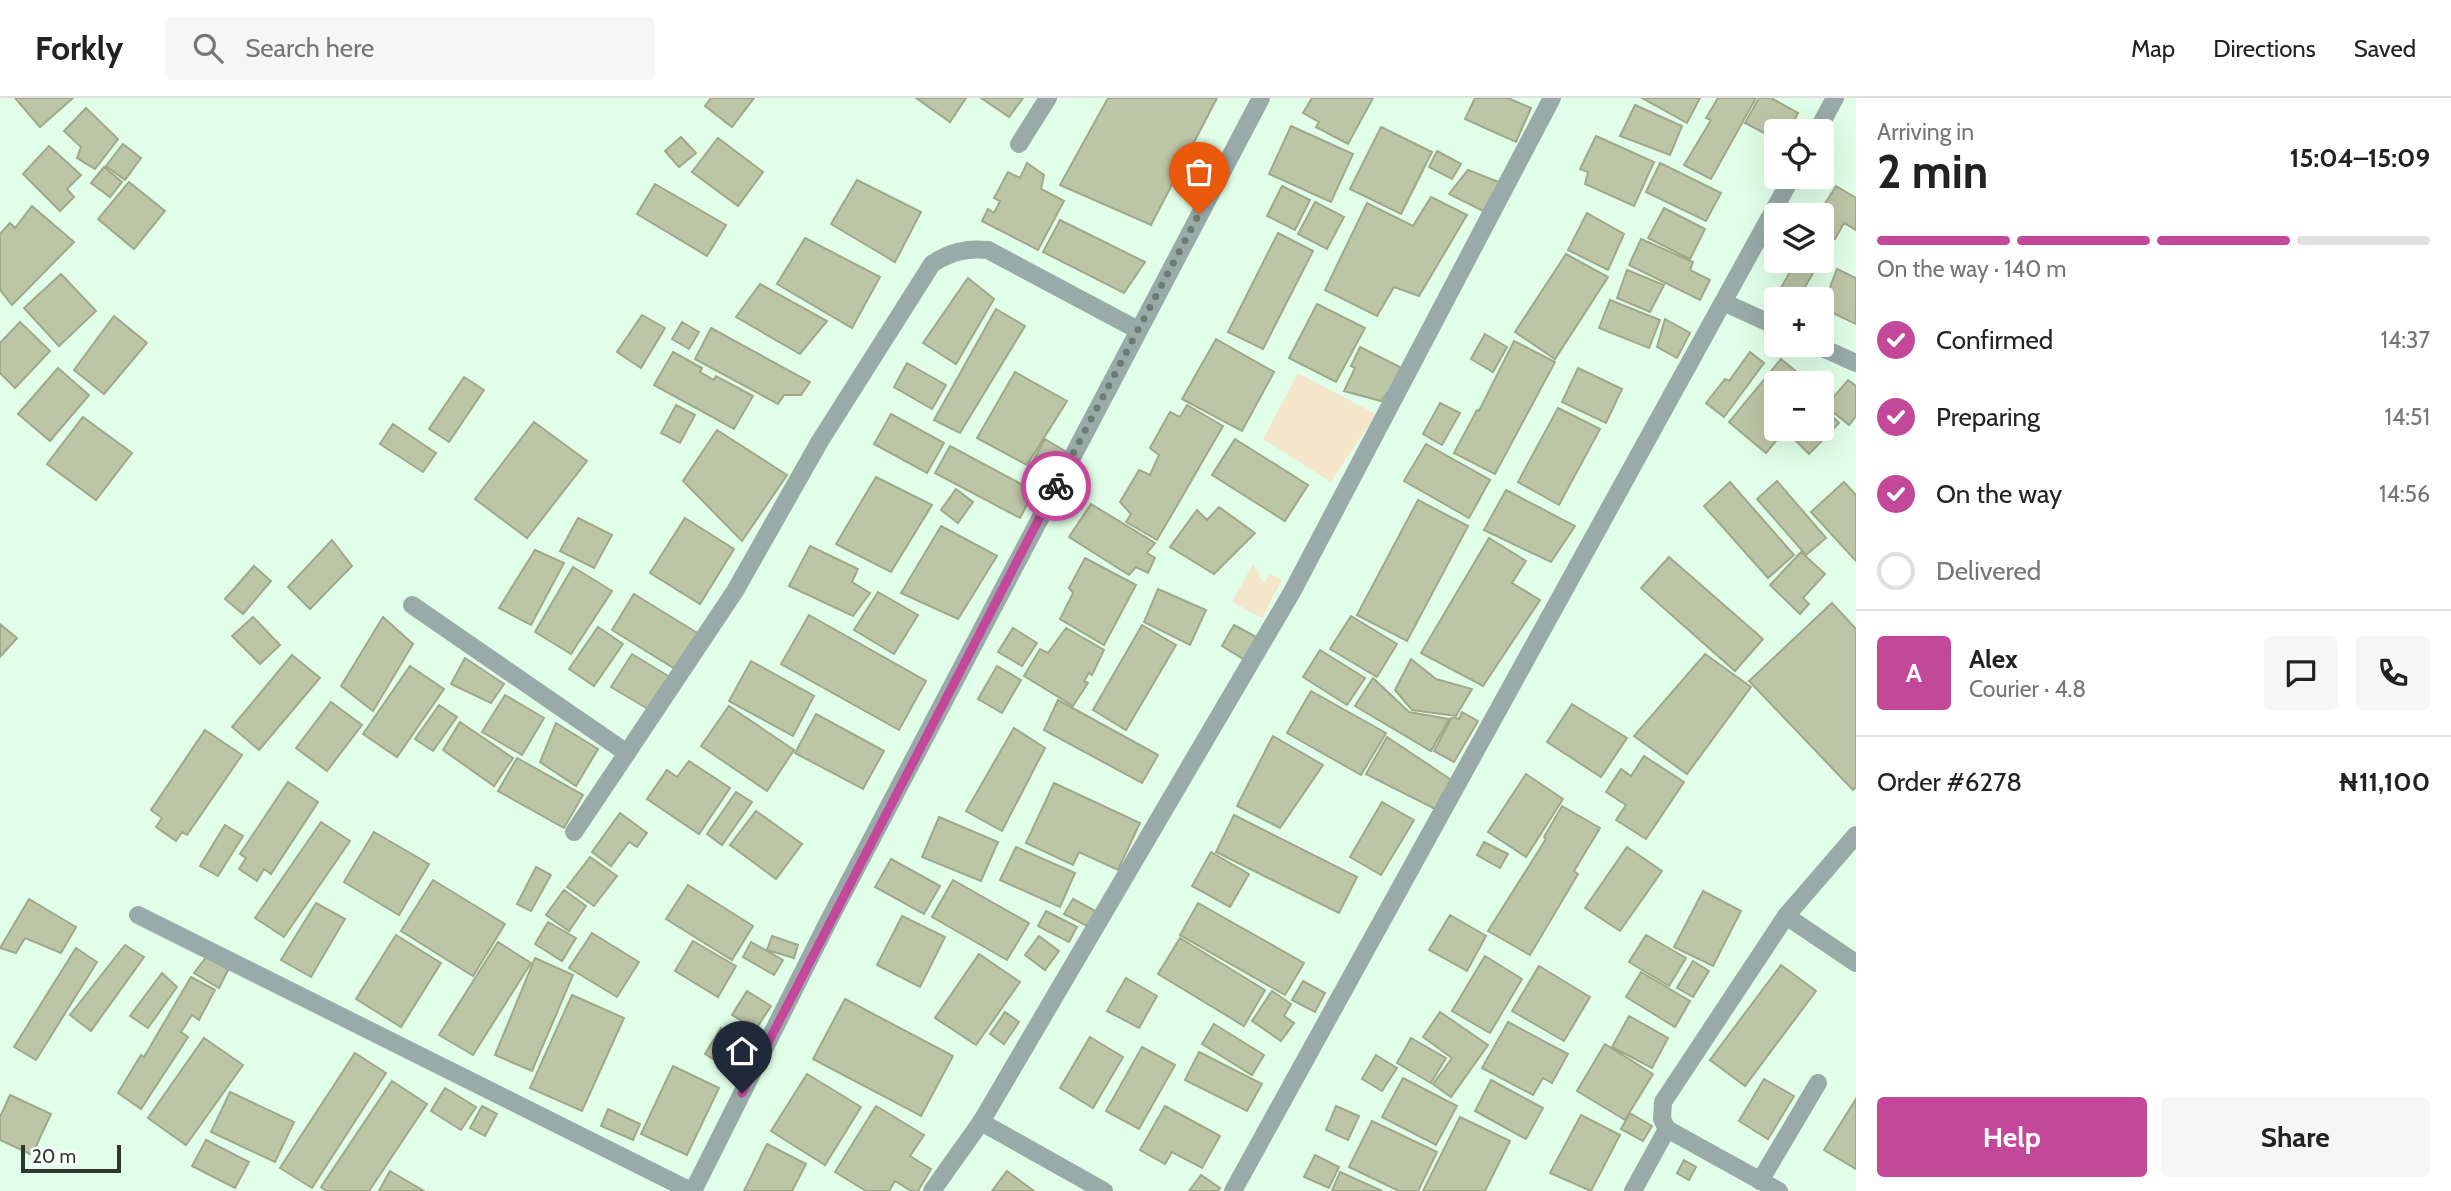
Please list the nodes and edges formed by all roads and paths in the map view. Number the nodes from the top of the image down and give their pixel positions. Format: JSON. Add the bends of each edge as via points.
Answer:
{"nodes":[{"id":1,"x":1048,"y":98,"type":"edge"},
{"id":2,"x":1261,"y":98,"type":"edge"},
{"id":3,"x":1552,"y":98,"type":"edge"},
{"id":4,"x":1835,"y":98,"type":"edge"},
{"id":5,"x":1824,"y":119,"type":"edge"},
{"id":6,"x":1019,"y":144,"type":"dead end"},
{"id":7,"x":1785,"y":189,"type":"edge"},
{"id":8,"x":1723,"y":302,"type":"junction"},
{"id":9,"x":1764,"y":321,"type":"edge"},
{"id":10,"x":1138,"y":330,"type":"junction"},
{"id":11,"x":1834,"y":353,"type":"edge"},
{"id":12,"x":1856,"y":363,"type":"edge"},
{"id":13,"x":412,"y":605,"type":"dead end"},
{"id":14,"x":627,"y":753,"type":"junction"},
{"id":15,"x":574,"y":832,"type":"dead end"},
{"id":16,"x":1856,"y":835,"type":"edge"},
{"id":17,"x":138,"y":915,"type":"dead end"},
{"id":18,"x":1786,"y":916,"type":"junction"},
{"id":19,"x":1856,"y":963,"type":"edge"},
{"id":20,"x":1818,"y":1083,"type":"dead end"},
{"id":21,"x":981,"y":1122,"type":"junction"},
{"id":22,"x":1667,"y":1129,"type":"junction"},
{"id":23,"x":1760,"y":1181,"type":"junction"},
{"id":24,"x":692,"y":1191,"type":"edge"},
{"id":25,"x":932,"y":1191,"type":"edge"},
{"id":26,"x":1104,"y":1191,"type":"edge"},
{"id":27,"x":1233,"y":1191,"type":"edge"},
{"id":28,"x":1633,"y":1191,"type":"edge"},
{"id":29,"x":1779,"y":1191,"type":"edge"}],
"edges":[{"from":1,"to":6,"type":"street"},
{"from":2,"to":10,"type":"street"},
{"from":3,"to":21,"type":"street","via":[[1292,592]]},
{"from":4,"to":5,"type":"street"},
{"from":7,"to":8,"type":"street"},
{"from":8,"to":9,"type":"street"},
{"from":8,"to":27,"type":"street"},
{"from":10,"to":14,"type":"street","via":[[988,250],[947,254],[932,264],[820,442],[735,590]]},
{"from":10,"to":24,"type":"street"},
{"from":11,"to":12,"type":"street"},
{"from":13,"to":14,"type":"street"},
{"from":14,"to":15,"type":"street"},
{"from":16,"to":18,"type":"street"},
{"from":17,"to":24,"type":"street"},
{"from":18,"to":19,"type":"street"},
{"from":18,"to":22,"type":"street","via":[[1663,1102]]},
{"from":20,"to":23,"type":"street"},
{"from":21,"to":25,"type":"street"},
{"from":21,"to":26,"type":"street"},
{"from":22,"to":23,"type":"street"},
{"from":22,"to":28,"type":"street"},
{"from":23,"to":29,"type":"street"}]}
